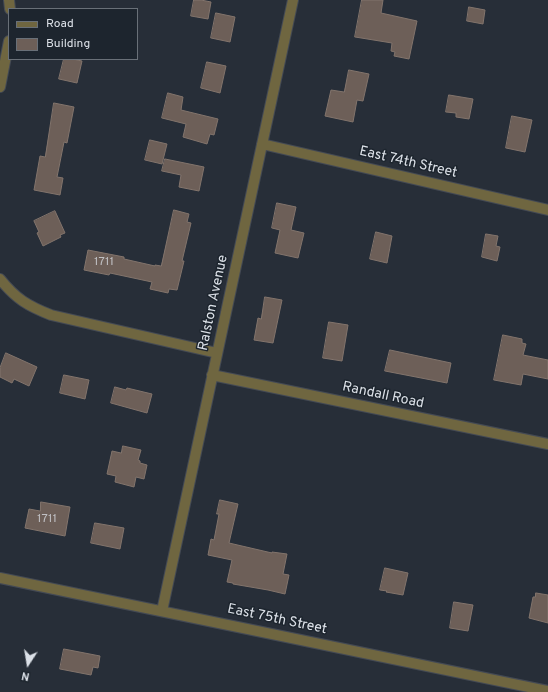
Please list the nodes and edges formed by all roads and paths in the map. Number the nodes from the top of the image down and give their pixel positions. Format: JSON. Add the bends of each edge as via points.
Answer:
{"nodes":[{"id":1,"x":293,"y":0,"type":"edge"},
{"id":2,"x":8,"y":46,"type":"edge"},
{"id":3,"x":0,"y":87,"type":"edge"},
{"id":4,"x":262,"y":144,"type":"junction"},
{"id":5,"x":548,"y":210,"type":"edge"},
{"id":6,"x":0,"y":279,"type":"edge"},
{"id":7,"x":217,"y":354,"type":"junction"},
{"id":8,"x":212,"y":375,"type":"junction"},
{"id":9,"x":548,"y":444,"type":"edge"},
{"id":10,"x":0,"y":578,"type":"edge"},
{"id":11,"x":162,"y":611,"type":"junction"},
{"id":12,"x":548,"y":691,"type":"edge"}],
"edges":[{"from":1,"to":4,"type":"street","name":"Ralston Avenue"},
{"from":2,"to":3,"type":"street"},
{"from":4,"to":5,"type":"street","name":"East 74th Street"},
{"from":4,"to":7,"type":"street","name":"Ralston Avenue"},
{"from":6,"to":7,"type":"street","via":[[17,298],[51,315]]},
{"from":7,"to":8,"type":"street","name":"Ralston Avenue"},
{"from":8,"to":9,"type":"street","name":"Randall Road"},
{"from":8,"to":11,"type":"street","name":"Ralston Avenue"},
{"from":10,"to":11,"type":"street","name":"East 75th Street"},
{"from":11,"to":12,"type":"street","name":"East 75th Street"}]}
